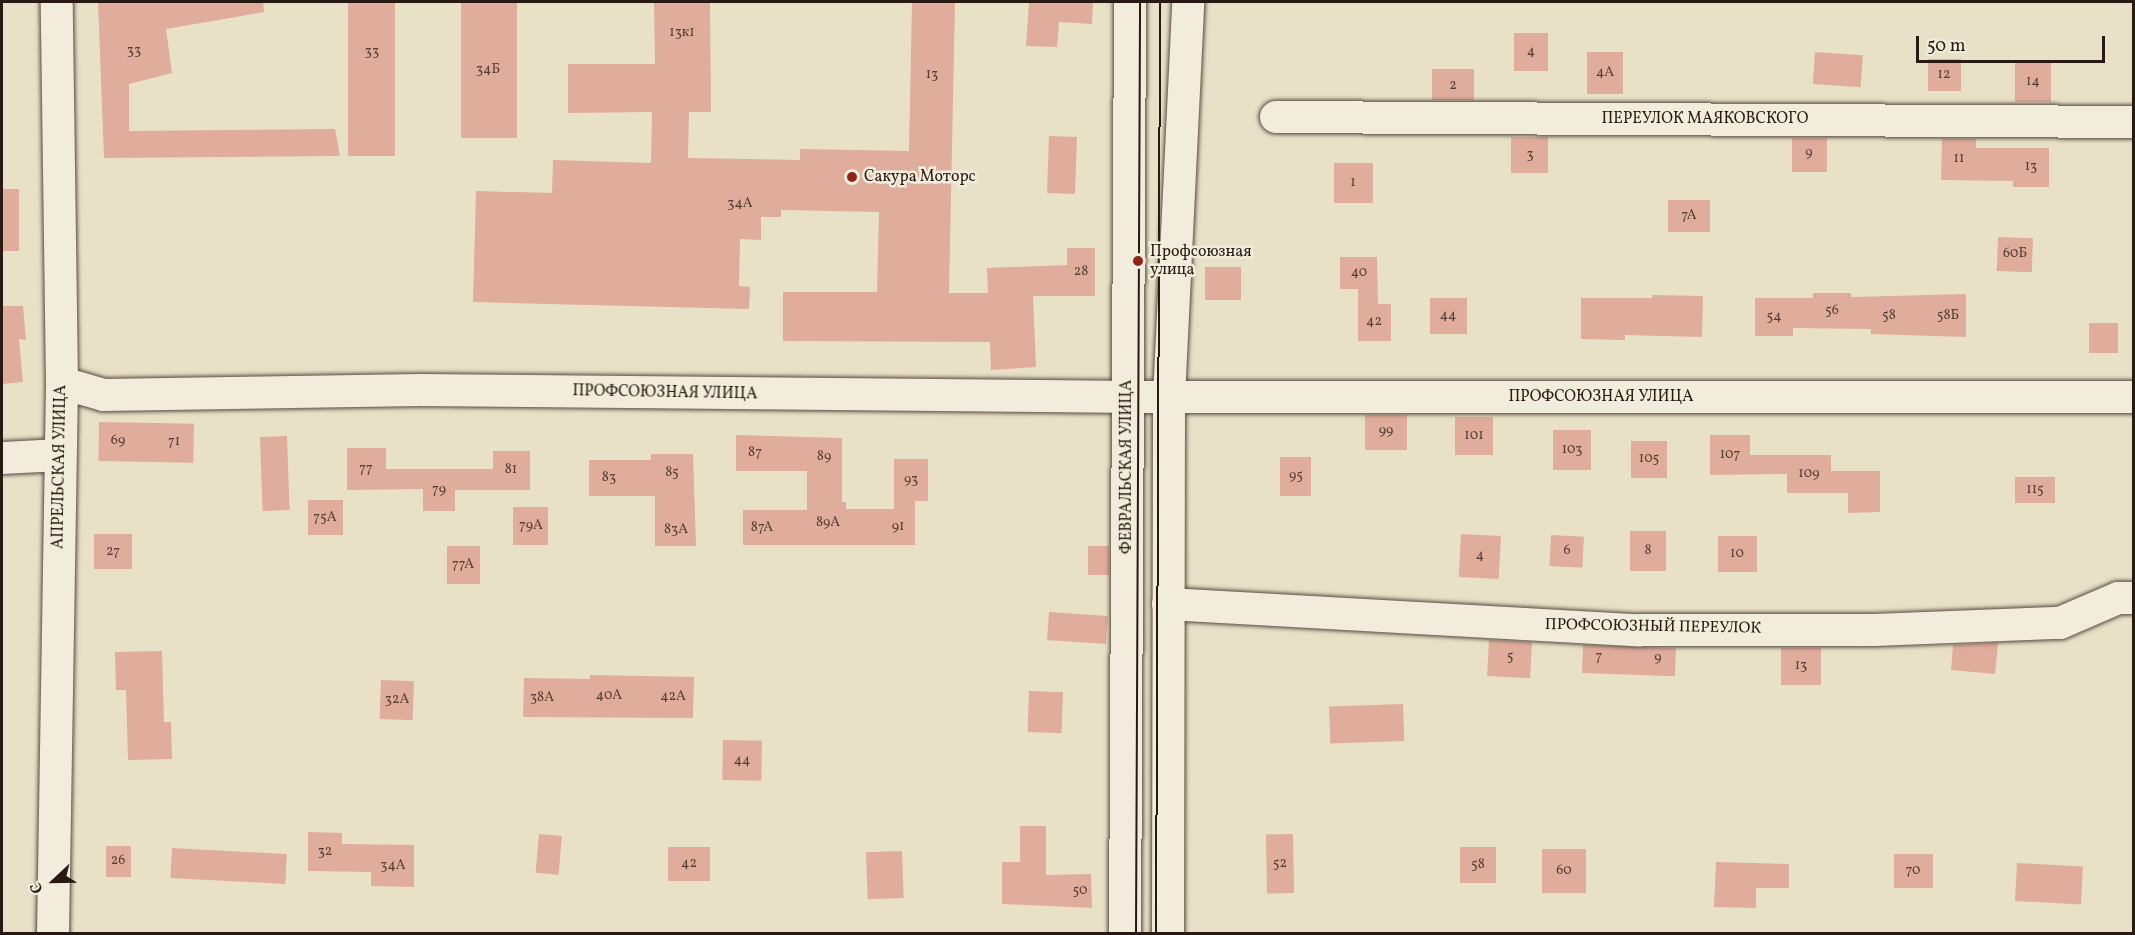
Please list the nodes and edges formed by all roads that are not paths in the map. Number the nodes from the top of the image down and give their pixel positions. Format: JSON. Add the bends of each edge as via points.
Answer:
{"nodes":[{"id":1,"x":57,"y":2,"type":"edge"},
{"id":2,"x":1130,"y":2,"type":"edge"},
{"id":3,"x":1188,"y":2,"type":"edge"},
{"id":4,"x":1276,"y":117,"type":"dead end"},
{"id":5,"x":2133,"y":122,"type":"edge"},
{"id":6,"x":62,"y":383,"type":"junction"},
{"id":7,"x":1127,"y":397,"type":"junction"},
{"id":8,"x":1169,"y":398,"type":"junction"},
{"id":9,"x":2133,"y":398,"type":"edge"},
{"id":10,"x":59,"y":455,"type":"junction"},
{"id":11,"x":2,"y":458,"type":"edge"},
{"id":12,"x":2133,"y":598,"type":"edge"},
{"id":13,"x":1168,"y":604,"type":"junction"},
{"id":14,"x":54,"y":933,"type":"edge"},
{"id":15,"x":1125,"y":933,"type":"edge"},
{"id":16,"x":1168,"y":933,"type":"edge"}],
"edges":[{"from":1,"to":6,"type":"street","name":"АПРЕЛЬСКАЯ УЛИЦА"},
{"from":2,"to":7,"type":"street","name":"ФЕВРАЛЬСКАЯ УЛИЦА"},
{"from":3,"to":8,"type":"street"},
{"from":4,"to":5,"type":"street","name":"ПЕРЕУЛОК МАЯКОВСКОГО"},
{"from":6,"to":7,"type":"street","name":"ПРОФСОЮЗНАЯ УЛИЦА","via":[[104,396],[420,390]]},
{"from":6,"to":10,"type":"street","name":"АПРЕЛЬСКАЯ УЛИЦА"},
{"from":7,"to":8,"type":"street","name":"ПРОФСОЮЗНАЯ УЛИЦА"},
{"from":7,"to":15,"type":"street","name":"ФЕВРАЛЬСКАЯ УЛИЦА"},
{"from":8,"to":9,"type":"street","name":"ПРОФСОЮЗНАЯ УЛИЦА"},
{"from":8,"to":13,"type":"street"},
{"from":10,"to":11,"type":"street"},
{"from":10,"to":14,"type":"street","name":"АПРЕЛЬСКАЯ УЛИЦА"},
{"from":12,"to":13,"type":"street","name":"ПРОФСОЮЗНЫЙ ПЕРЕУЛОК","via":[[2118,598],[2060,623],[1874,630],[1640,630]]},
{"from":13,"to":16,"type":"street"}]}
